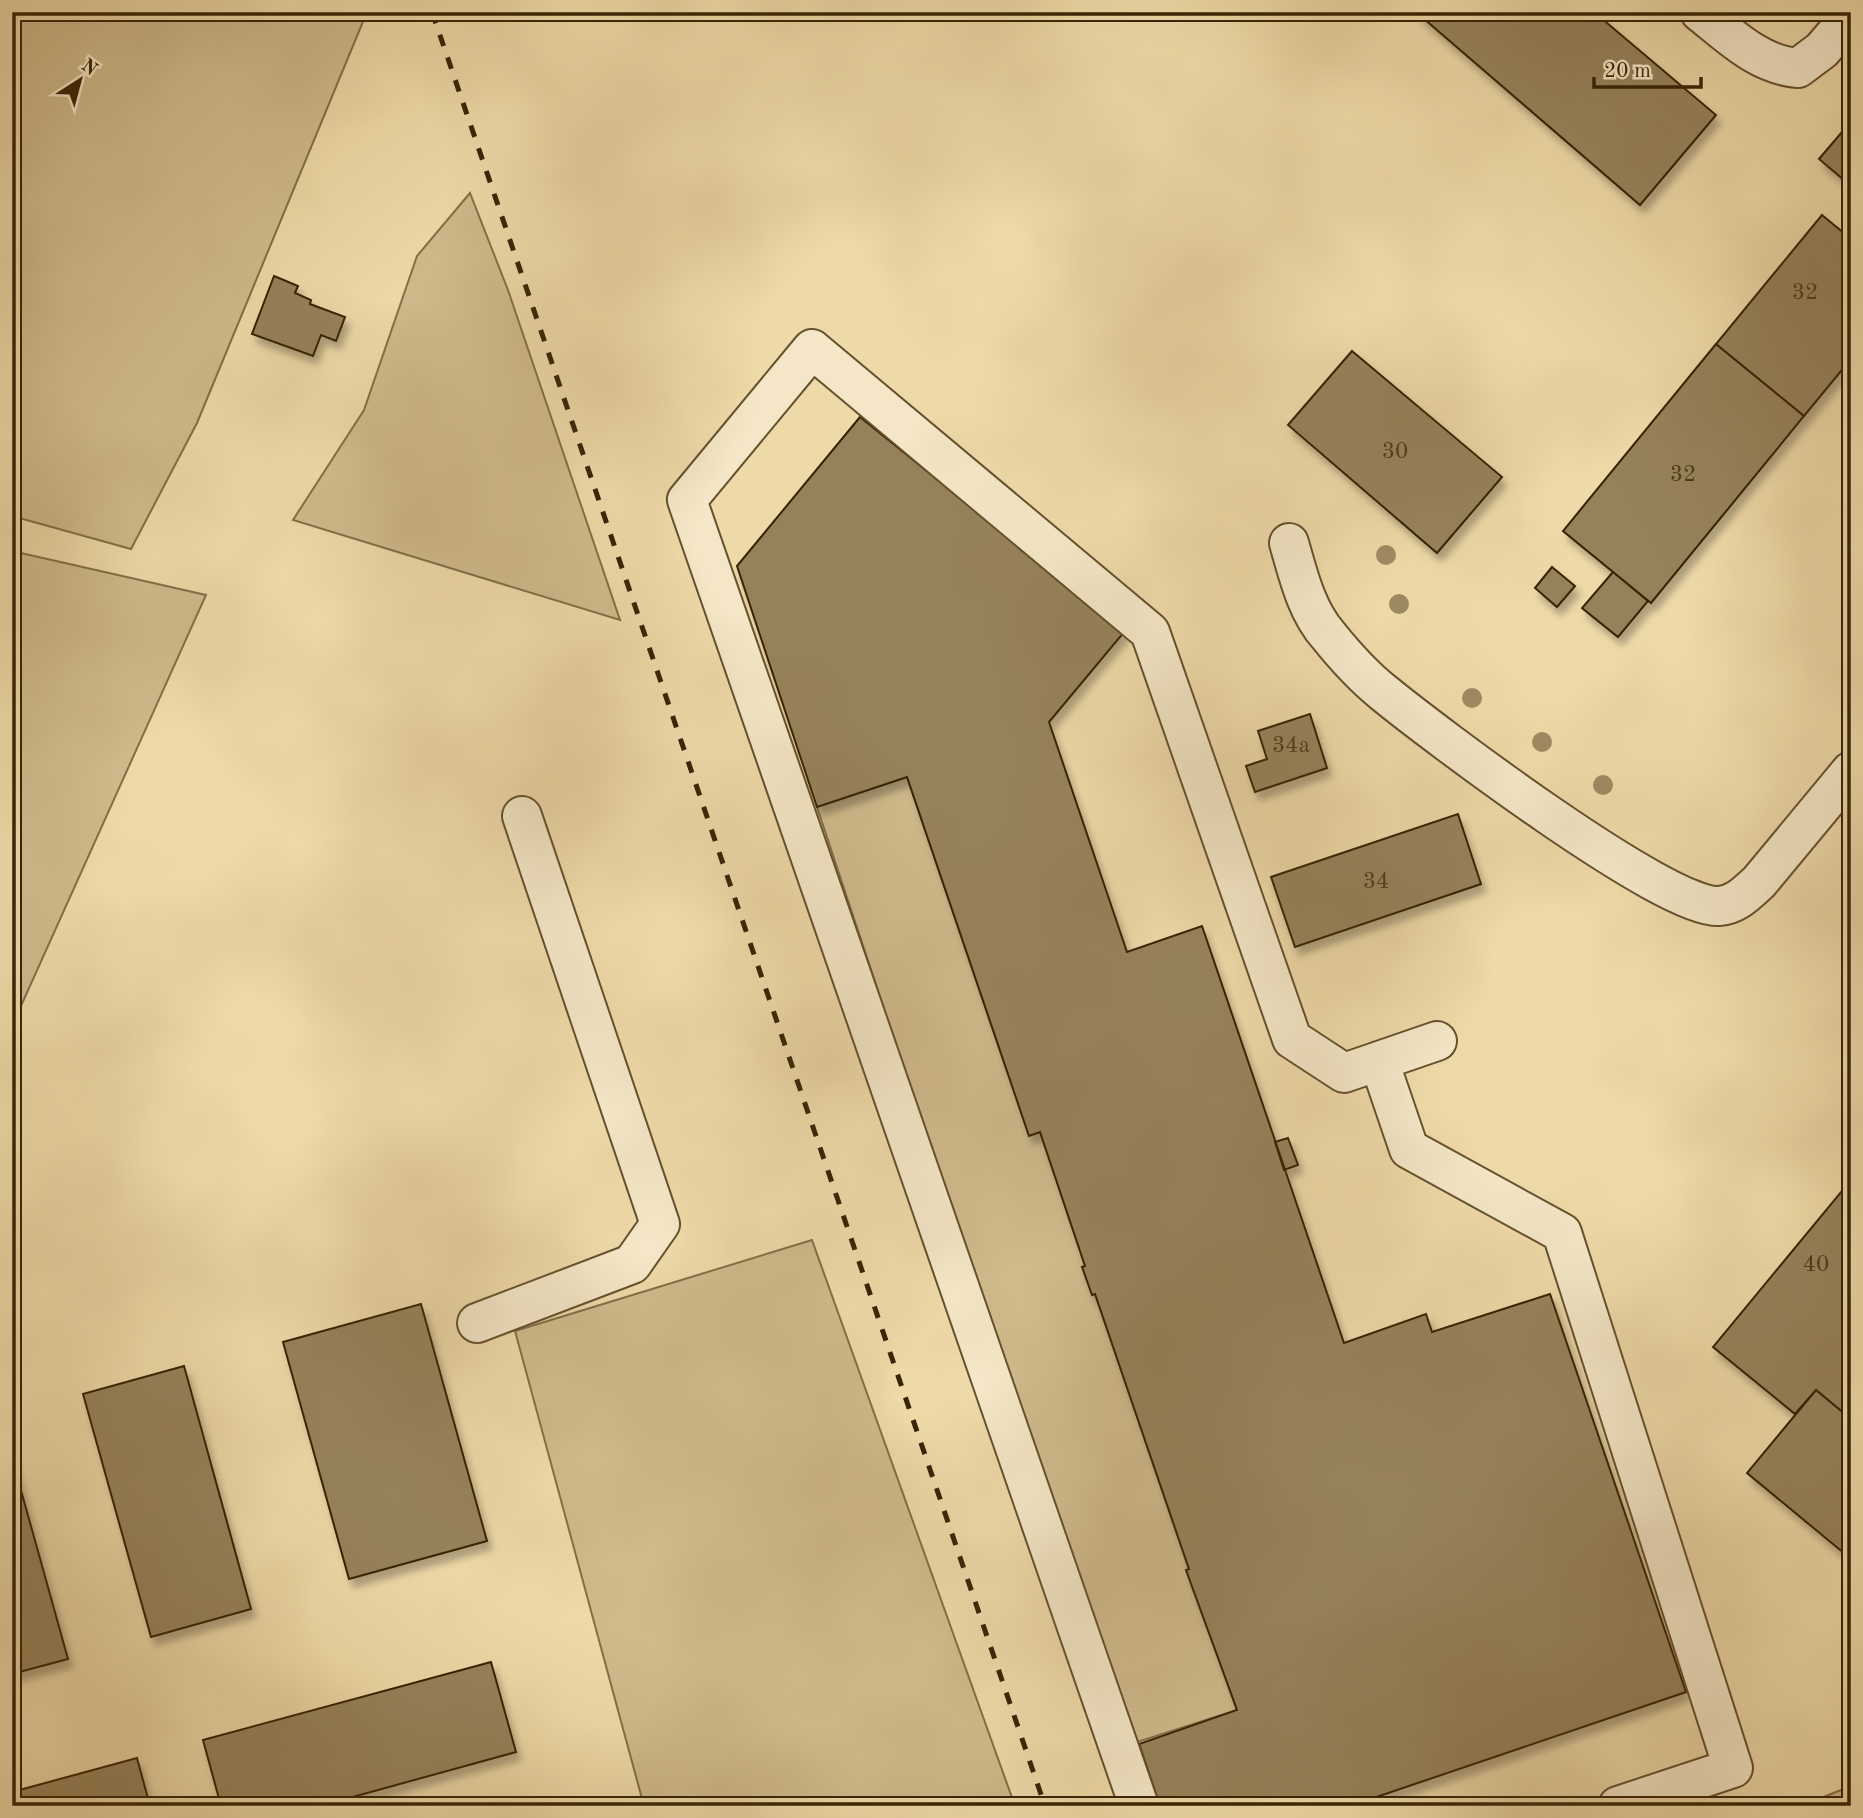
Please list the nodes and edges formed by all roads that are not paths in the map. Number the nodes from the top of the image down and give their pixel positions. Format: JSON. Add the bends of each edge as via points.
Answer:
{"nodes":[{"id":1,"x":1700,"y":12,"type":"edge"},
{"id":2,"x":1851,"y":16,"type":"edge"},
{"id":3,"x":1289,"y":543,"type":"dead end"},
{"id":4,"x":1851,"y":771,"type":"edge"},
{"id":5,"x":522,"y":816,"type":"dead end"},
{"id":6,"x":1437,"y":1041,"type":"dead end"},
{"id":7,"x":1379,"y":1061,"type":"junction"},
{"id":8,"x":477,"y":1323,"type":"dead end"},
{"id":9,"x":1139,"y":1806,"type":"edge"},
{"id":10,"x":1618,"y":1806,"type":"edge"}],
"edges":[{"from":1,"to":2,"type":"lane","via":[[1758,57],[1798,68],[1822,50]]},
{"from":3,"to":4,"type":"lane","via":[[1301,586],[1326,634],[1381,690],[1469,759],[1578,834],[1693,902],[1720,906],[1742,898]]},
{"from":5,"to":8,"type":"lane","via":[[660,1224],[632,1264]]},
{"from":6,"to":7,"type":"lane"},
{"from":7,"to":9,"type":"lane","via":[[1344,1073],[1293,1039],[1150,632],[812,349],[687,500]]},
{"from":7,"to":10,"type":"lane","via":[[1409,1149],[1562,1233],[1733,1768]]}]}
